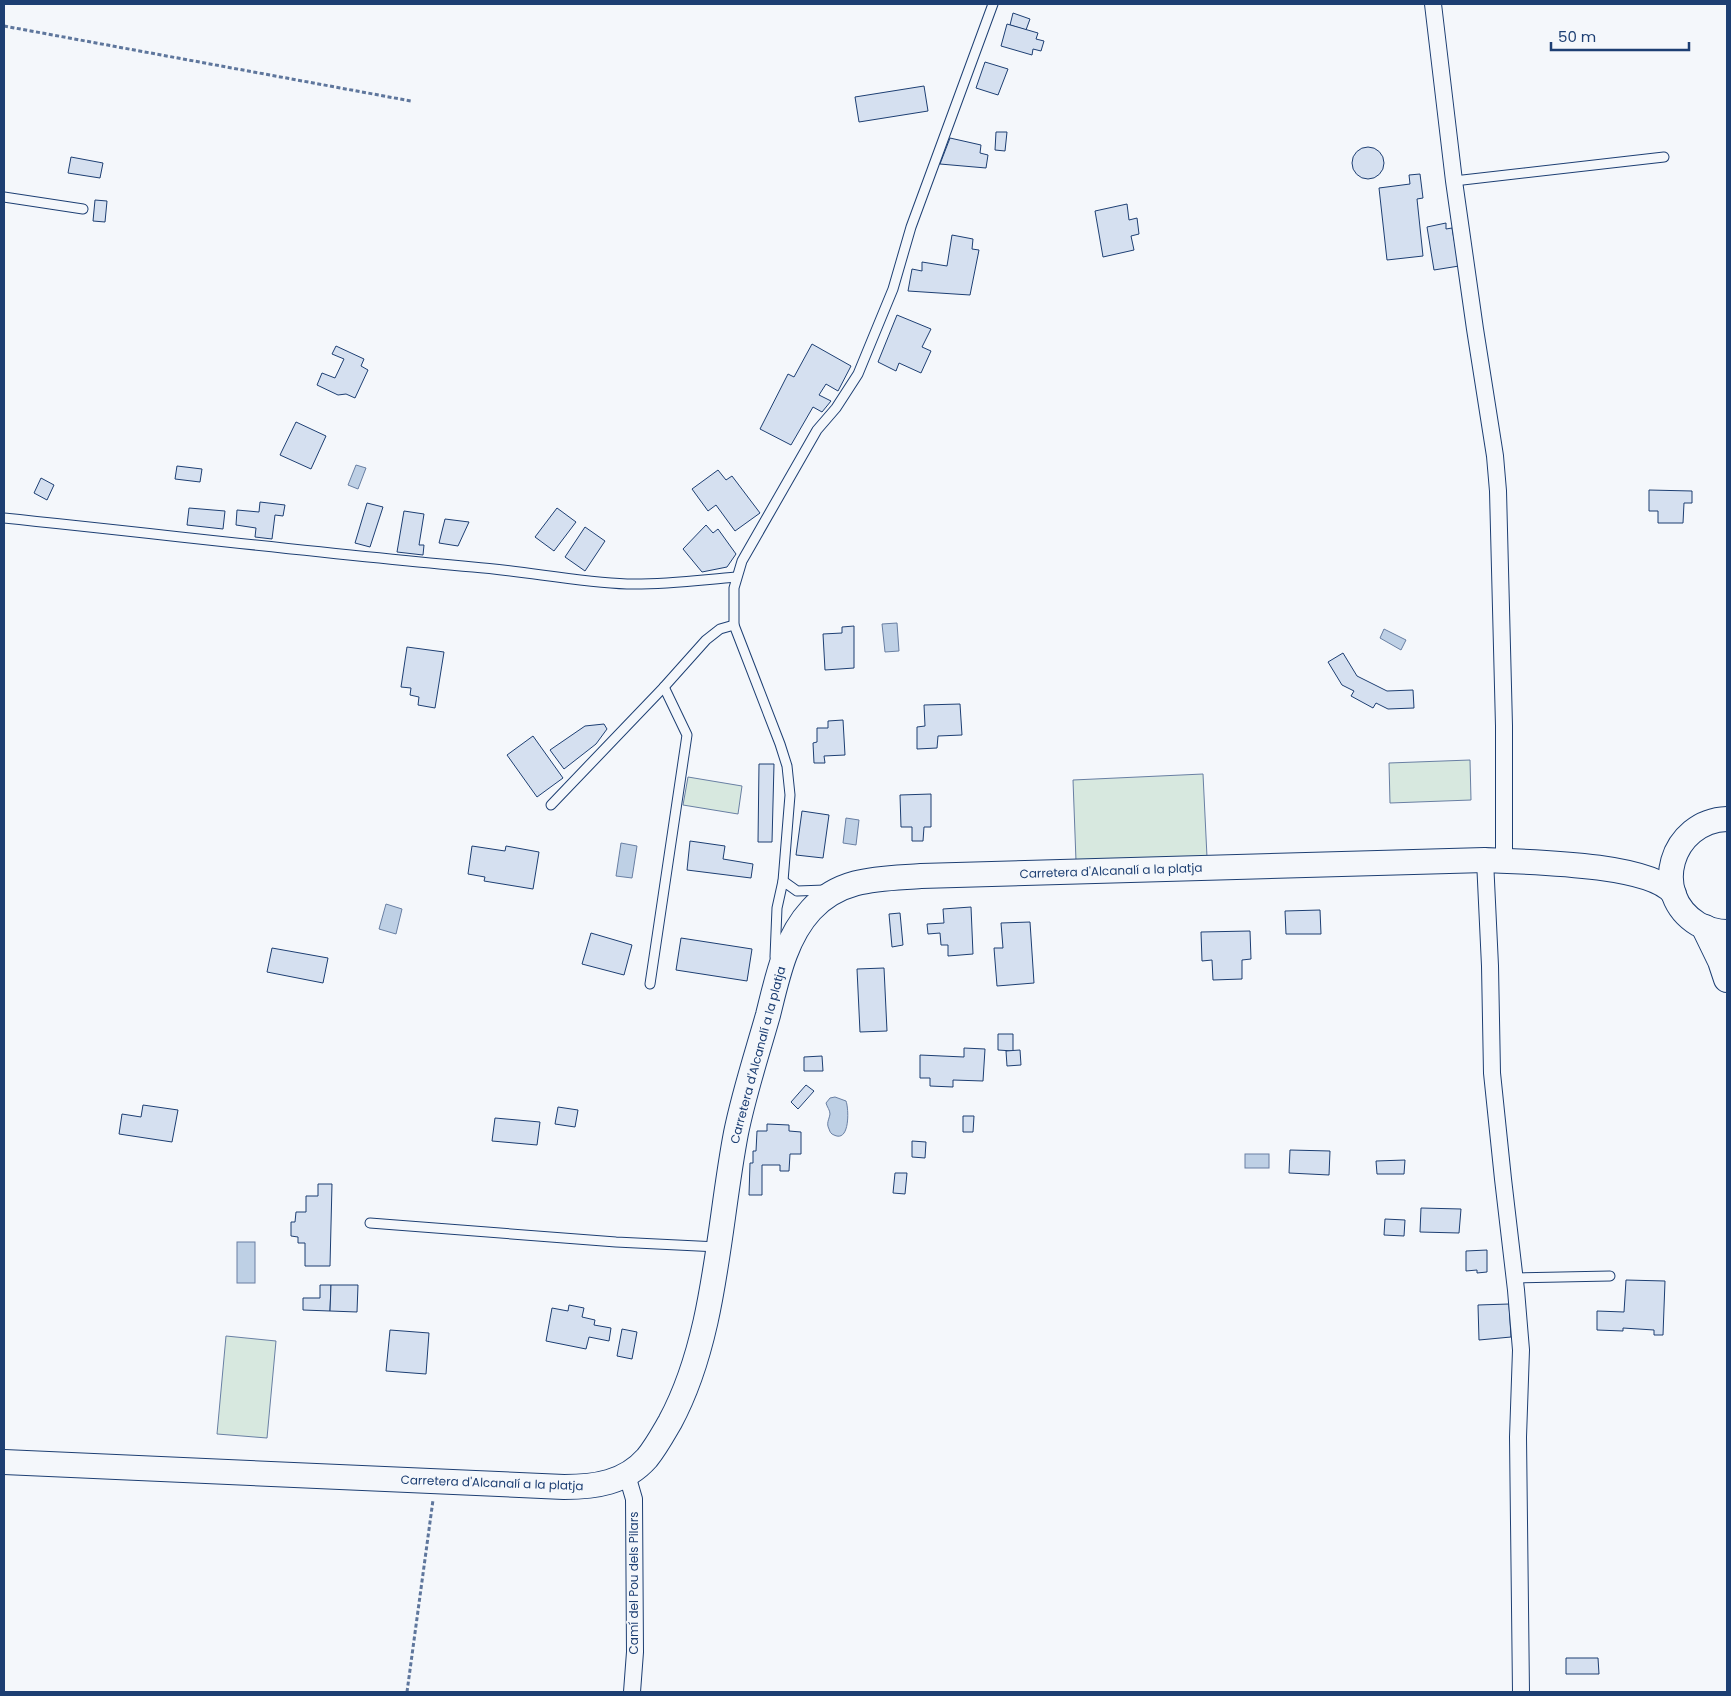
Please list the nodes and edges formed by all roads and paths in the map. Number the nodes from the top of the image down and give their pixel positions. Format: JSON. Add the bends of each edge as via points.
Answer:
{"nodes":[{"id":1,"x":992,"y":4,"type":"edge"},
{"id":2,"x":1433,"y":4,"type":"edge"},
{"id":3,"x":4,"y":26,"type":"edge"},
{"id":4,"x":411,"y":101,"type":"dead end"},
{"id":5,"x":1664,"y":157,"type":"dead end"},
{"id":6,"x":1454,"y":181,"type":"junction"},
{"id":7,"x":4,"y":197,"type":"edge"},
{"id":8,"x":83,"y":209,"type":"dead end"},
{"id":9,"x":4,"y":518,"type":"edge"},
{"id":10,"x":736,"y":577,"type":"junction"},
{"id":11,"x":734,"y":625,"type":"junction"},
{"id":12,"x":664,"y":687,"type":"junction"},
{"id":13,"x":551,"y":805,"type":"dead end"},
{"id":14,"x":1727,"y":820,"type":"edge"},
{"id":15,"x":1679,"y":846,"type":"junction"},
{"id":16,"x":1494,"y":861,"type":"junction"},
{"id":17,"x":1599,"y":868,"type":"junction"},
{"id":18,"x":783,"y":881,"type":"junction"},
{"id":19,"x":854,"y":882,"type":"junction"},
{"id":20,"x":1674,"y":894,"type":"junction"},
{"id":21,"x":1716,"y":930,"type":"edge"},
{"id":22,"x":1727,"y":979,"type":"edge"},
{"id":23,"x":650,"y":984,"type":"dead end"},
{"id":24,"x":768,"y":1014,"type":"junction"},
{"id":25,"x":370,"y":1223,"type":"dead end"},
{"id":26,"x":718,"y":1247,"type":"junction"},
{"id":27,"x":1610,"y":1276,"type":"dead end"},
{"id":28,"x":1515,"y":1278,"type":"junction"},
{"id":29,"x":4,"y":1462,"type":"edge"},
{"id":30,"x":627,"y":1475,"type":"junction"},
{"id":31,"x":436,"y":1481,"type":"junction"},
{"id":32,"x":407,"y":1692,"type":"edge"},
{"id":33,"x":632,"y":1692,"type":"edge"},
{"id":34,"x":1521,"y":1692,"type":"edge"}],
"edges":[{"from":1,"to":10,"type":"lane","via":[[911,227],[893,289],[858,374],[804,451]]},
{"from":2,"to":6,"type":"street"},
{"from":3,"to":4,"type":"path"},
{"from":5,"to":6,"type":"lane"},
{"from":6,"to":16,"type":"street","via":[[1498,491],[1504,726]]},
{"from":7,"to":8,"type":"lane"},
{"from":9,"to":10,"type":"lane","via":[[479,567],[594,582],[670,583]]},
{"from":10,"to":11,"type":"lane"},
{"from":11,"to":12,"type":"lane","via":[[720,629],[706,640]]},
{"from":11,"to":18,"type":"lane","via":[[787,766],[790,795]]},
{"from":12,"to":13,"type":"lane"},
{"from":12,"to":23,"type":"lane","via":[[687,735]]},
{"from":14,"to":15,"type":"main road","name":"Carretera d'Alcanalí a la platja","via":[[1707,823],[1691,832]]},
{"from":15,"to":17,"type":"main road","name":"Carretera d'Alcanalí a la platja","via":[[1650,865]]},
{"from":15,"to":20,"type":"main road","via":[[1672,861],[1670,878]]},
{"from":16,"to":17,"type":"main road","name":"Carretera d'Alcanalí a la platja"},
{"from":16,"to":19,"type":"main road","name":"Carretera d'Alcanalí a la platja","via":[[931,876]]},
{"from":16,"to":28,"type":"street","via":[[1490,966],[1492,1073]]},
{"from":17,"to":20,"type":"main road","name":"Carretera d'Alcanalí a la platja","via":[[1655,880]]},
{"from":18,"to":19,"type":"lane","via":[[797,891],[832,889]]},
{"from":18,"to":24,"type":"lane","via":[[777,908]]},
{"from":19,"to":24,"type":"main road","name":"Carretera d'Alcanalí a la platja","via":[[824,899],[798,928],[784,956]]},
{"from":20,"to":21,"type":"main road","via":[[1692,920]]},
{"from":21,"to":22,"type":"main road"},
{"from":24,"to":26,"type":"main road","name":"Carretera d'Alcanalí a la platja","via":[[736,1134]]},
{"from":25,"to":26,"type":"lane"},
{"from":26,"to":30,"type":"main road","name":"Carretera d'Alcanalí a la platja","via":[[702,1333],[687,1384],[661,1438],[646,1459]]},
{"from":27,"to":28,"type":"lane"},
{"from":28,"to":34,"type":"street","via":[[1520,1350]]},
{"from":29,"to":31,"type":"main road","name":"Carretera d'Alcanalí a la platja"},
{"from":30,"to":31,"type":"main road","name":"Carretera d'Alcanalí a la platja","via":[[588,1487]]},
{"from":30,"to":33,"type":"street","name":"Camí del Pou dels Pilars","via":[[634,1500],[635,1652]]},
{"from":31,"to":32,"type":"path"}]}
